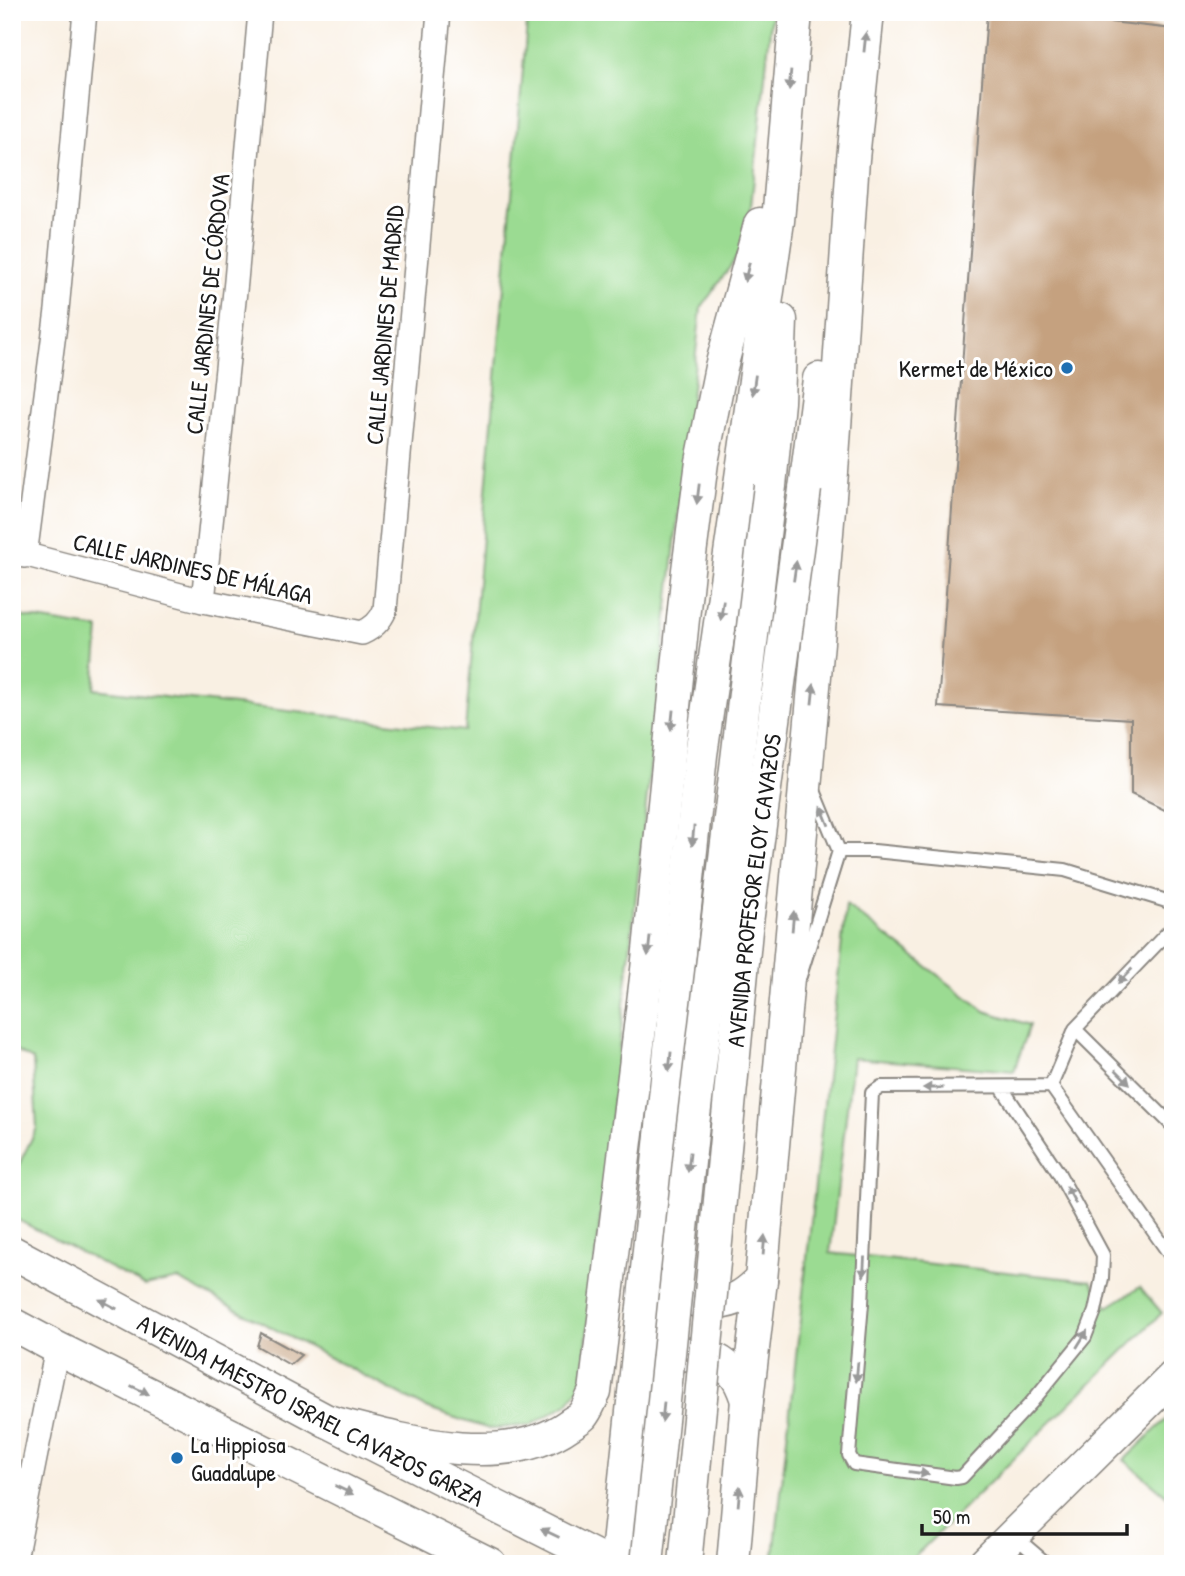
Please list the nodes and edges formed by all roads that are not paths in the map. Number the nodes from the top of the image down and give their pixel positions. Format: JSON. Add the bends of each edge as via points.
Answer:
{"nodes":[{"id":1,"x":85,"y":12,"type":"edge"},
{"id":2,"x":261,"y":12,"type":"edge"},
{"id":3,"x":439,"y":12,"type":"edge"},
{"id":4,"x":796,"y":12,"type":"edge"},
{"id":5,"x":868,"y":12,"type":"edge"},
{"id":6,"x":782,"y":160,"type":"junction"},
{"id":7,"x":778,"y":220,"type":"junction"},
{"id":8,"x":849,"y":221,"type":"junction"},
{"id":9,"x":19,"y":553,"type":"edge"},
{"id":10,"x":203,"y":601,"type":"junction"},
{"id":11,"x":362,"y":633,"type":"joint"},
{"id":12,"x":806,"y":769,"type":"junction"},
{"id":13,"x":839,"y":851,"type":"junction"},
{"id":14,"x":1173,"y":903,"type":"edge"},
{"id":15,"x":1173,"y":927,"type":"edge"},
{"id":16,"x":785,"y":1019,"type":"junction"},
{"id":17,"x":1075,"y":1029,"type":"junction"},
{"id":18,"x":1051,"y":1086,"type":"junction"},
{"id":19,"x":1002,"y":1088,"type":"junction"},
{"id":20,"x":1173,"y":1126,"type":"edge"},
{"id":21,"x":651,"y":1250,"type":"junction"},
{"id":22,"x":12,"y":1252,"type":"edge"},
{"id":23,"x":1173,"y":1259,"type":"edge"},
{"id":24,"x":761,"y":1280,"type":"junction"},
{"id":25,"x":12,"y":1324,"type":"edge"},
{"id":26,"x":57,"y":1348,"type":"junction"},
{"id":27,"x":1173,"y":1377,"type":"edge"},
{"id":28,"x":635,"y":1392,"type":"junction"},
{"id":29,"x":747,"y":1400,"type":"junction"},
{"id":30,"x":327,"y":1421,"type":"junction"},
{"id":31,"x":1013,"y":1535,"type":"junction"},
{"id":32,"x":479,"y":1561,"type":"edge"},
{"id":33,"x":14,"y":1564,"type":"edge"},
{"id":34,"x":610,"y":1564,"type":"edge"},
{"id":35,"x":616,"y":1564,"type":"edge"},
{"id":36,"x":647,"y":1564,"type":"edge"},
{"id":37,"x":685,"y":1564,"type":"edge"},
{"id":38,"x":733,"y":1564,"type":"edge"},
{"id":39,"x":984,"y":1564,"type":"edge"},
{"id":40,"x":1047,"y":1564,"type":"edge"}],
"edges":[{"from":1,"to":9,"type":"street","via":[[57,310]]},
{"from":2,"to":10,"type":"street","name":"CALLE JARDINES DE CÓRDOVA"},
{"from":3,"to":11,"type":"street","name":"CALLE JARDINES DE MADRID","via":[[384,610],[378,622]]},
{"from":4,"to":6,"type":"main road","name":"AVENIDA PROFESOR ELOY CAVAZOS","one_way":true},
{"from":8,"to":5,"type":"main road","name":"AVENIDA PROFESOR ELOY CAVAZOS","one_way":true},
{"from":6,"to":7,"type":"main road","name":"AVENIDA PROFESOR ELOY CAVAZOS"},
{"from":6,"to":30,"type":"main road","one_way":true,"via":[[721,367],[702,463],[595,1392],[582,1416],[558,1433],[494,1450],[422,1443]]},
{"from":7,"to":21,"type":"main road","name":"AVENIDA PROFESOR ELOY CAVAZOS","one_way":true,"via":[[701,755]]},
{"from":7,"to":36,"type":"main road","name":"AVENIDA PROFESOR ELOY CAVAZOS","one_way":true,"bridge":true,"via":[[782,291],[770,486],[692,1133]]},
{"from":12,"to":8,"type":"main road","name":"AVENIDA PROFESOR ELOY CAVAZOS","one_way":true},
{"from":37,"to":8,"type":"main road","name":"AVENIDA PROFESOR ELOY CAVAZOS","one_way":true,"bridge":true,"via":[[747,930],[818,382]]},
{"from":9,"to":10,"type":"street","name":"CALLE JARDINES DE MÁLAGA"},
{"from":10,"to":11,"type":"street","name":"CALLE JARDINES DE MÁLAGA"},
{"from":13,"to":12,"type":"lane","one_way":true},
{"from":16,"to":12,"type":"main road","name":"AVENIDA PROFESOR ELOY CAVAZOS","one_way":true},
{"from":13,"to":14,"type":"lane","via":[[1065,870]]},
{"from":13,"to":16,"type":"lane"},
{"from":15,"to":17,"type":"lane","one_way":true},
{"from":24,"to":16,"type":"main road","name":"AVENIDA PROFESOR ELOY CAVAZOS","one_way":true},
{"from":17,"to":18,"type":"lane"},
{"from":17,"to":20,"type":"lane","one_way":true},
{"from":18,"to":19,"type":"lane"},
{"from":18,"to":23,"type":"lane"},
{"from":19,"to":19,"type":"lane","one_way":true,"via":[[881,1087],[872,1093],[849,1455],[854,1464],[962,1477],[1085,1337],[1100,1291],[1103,1255],[1058,1172]]},
{"from":21,"to":24,"type":"main road","via":[[661,1277],[683,1296],[710,1304],[738,1298]]},
{"from":21,"to":28,"type":"main road","name":"AVENIDA PROFESOR ELOY CAVAZOS"},
{"from":30,"to":22,"type":"main road","name":"AVENIDA MAESTRO ISRAEL CAVAZOS GARZA","one_way":true},
{"from":24,"to":29,"type":"main road","name":"AVENIDA PROFESOR ELOY CAVAZOS"},
{"from":25,"to":26,"type":"main road"},
{"from":26,"to":32,"type":"main road","one_way":true},
{"from":26,"to":33,"type":"street"},
{"from":27,"to":31,"type":"main road"},
{"from":28,"to":29,"type":"main road","via":[[648,1370],[669,1356],[694,1353],[718,1360],[737,1377]]},
{"from":28,"to":35,"type":"main road","name":"AVENIDA PROFESOR ELOY CAVAZOS"},
{"from":38,"to":29,"type":"main road","name":"AVENIDA PROFESOR ELOY CAVAZOS","one_way":true},
{"from":34,"to":30,"type":"main road","name":"AVENIDA MAESTRO ISRAEL CAVAZOS GARZA","one_way":true},
{"from":31,"to":39,"type":"main road"},
{"from":31,"to":40,"type":"lane"}]}
